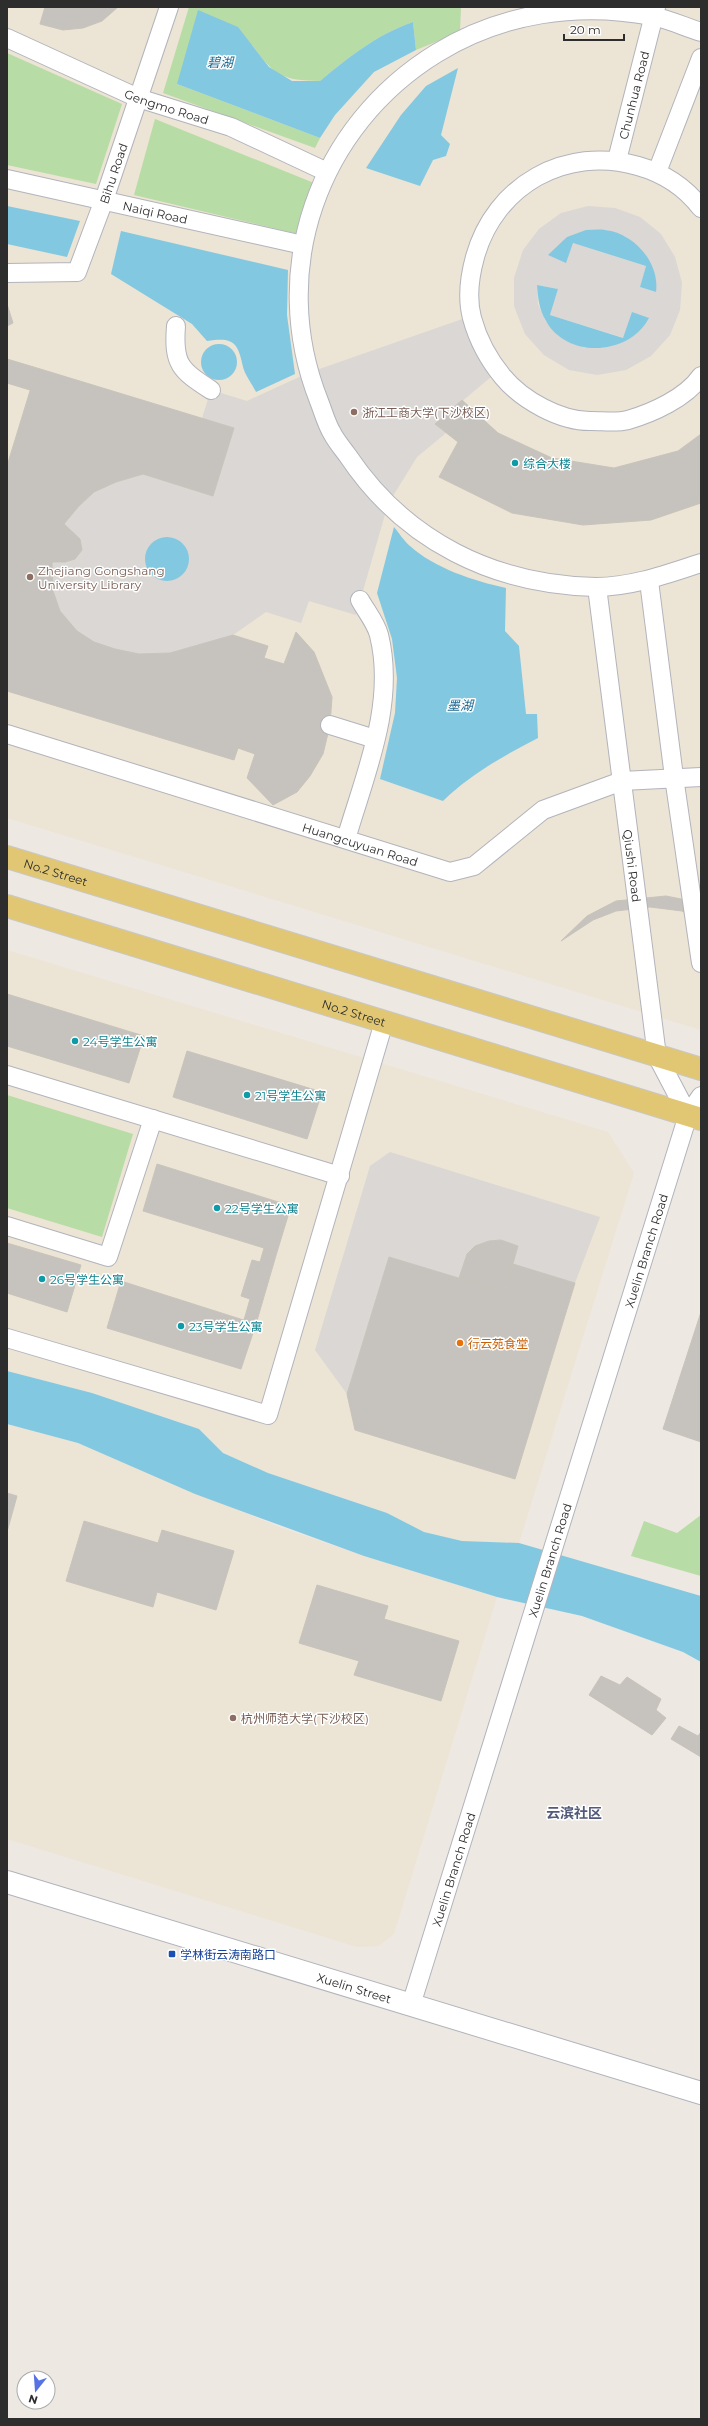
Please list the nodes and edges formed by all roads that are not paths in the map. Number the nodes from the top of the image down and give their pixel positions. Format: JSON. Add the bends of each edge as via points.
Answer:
{"nodes":[{"id":1,"x":169,"y":7,"type":"edge"},
{"id":2,"x":655,"y":11,"type":"edge"},
{"id":3,"x":701,"y":32,"type":"edge"},
{"id":4,"x":7,"y":38,"type":"edge"},
{"id":5,"x":701,"y":58,"type":"edge"},
{"id":6,"x":138,"y":98,"type":"junction"},
{"id":7,"x":617,"y":160,"type":"junction"},
{"id":8,"x":327,"y":172,"type":"junction"},
{"id":9,"x":657,"y":172,"type":"junction"},
{"id":10,"x":7,"y":179,"type":"edge"},
{"id":11,"x":104,"y":200,"type":"junction"},
{"id":12,"x":701,"y":208,"type":"edge"},
{"id":13,"x":303,"y":245,"type":"junction"},
{"id":14,"x":7,"y":273,"type":"edge"},
{"id":15,"x":176,"y":326,"type":"dead end"},
{"id":16,"x":701,"y":376,"type":"edge"},
{"id":17,"x":211,"y":390,"type":"dead end"},
{"id":18,"x":701,"y":563,"type":"edge"},
{"id":19,"x":649,"y":581,"type":"junction"},
{"id":20,"x":597,"y":587,"type":"junction"},
{"id":21,"x":360,"y":600,"type":"dead end"},
{"id":22,"x":330,"y":725,"type":"dead end"},
{"id":23,"x":7,"y":734,"type":"edge"},
{"id":24,"x":375,"y":739,"type":"junction"},
{"id":25,"x":674,"y":777,"type":"junction"},
{"id":26,"x":701,"y":777,"type":"edge"},
{"id":27,"x":622,"y":781,"type":"junction"},
{"id":28,"x":346,"y":839,"type":"junction"},
{"id":29,"x":7,"y":857,"type":"edge"},
{"id":30,"x":7,"y":906,"type":"edge"},
{"id":31,"x":701,"y":963,"type":"edge"},
{"id":32,"x":384,"y":1022,"type":"junction"},
{"id":33,"x":657,"y":1056,"type":"junction"},
{"id":34,"x":701,"y":1069,"type":"edge"},
{"id":35,"x":7,"y":1075,"type":"edge"},
{"id":36,"x":701,"y":1096,"type":"edge"},
{"id":37,"x":694,"y":1117,"type":"edge"},
{"id":38,"x":152,"y":1119,"type":"junction"},
{"id":39,"x":340,"y":1176,"type":"junction"},
{"id":40,"x":7,"y":1226,"type":"edge"},
{"id":41,"x":7,"y":1338,"type":"edge"},
{"id":42,"x":7,"y":1882,"type":"edge"},
{"id":43,"x":411,"y":2005,"type":"junction"},
{"id":44,"x":701,"y":2093,"type":"edge"}],
"edges":[{"from":1,"to":6,"type":"street","name":"Bihu Road"},
{"from":2,"to":3,"type":"street"},
{"from":2,"to":7,"type":"street","name":"Chunhua Road"},
{"from":2,"to":8,"type":"street","via":[[579,9],[516,18],[457,40],[401,78],[360,119]]},
{"from":4,"to":6,"type":"street","name":"Gengmo Road"},
{"from":5,"to":9,"type":"street"},
{"from":6,"to":8,"type":"street","name":"Gengmo Road","via":[[231,127]]},
{"from":6,"to":11,"type":"street","name":"Bihu Road"},
{"from":7,"to":9,"type":"street"},
{"from":7,"to":16,"type":"street","via":[[575,162],[550,171],[537,176],[504,201],[481,236],[470,275],[471,316],[486,355],[511,387],[545,410],[585,422],[626,420],[665,406]]},
{"from":8,"to":13,"type":"street"},
{"from":9,"to":12,"type":"street","via":[[691,195]]},
{"from":10,"to":11,"type":"street","name":"Naiqi Road"},
{"from":11,"to":13,"type":"street","name":"Naiqi Road"},
{"from":11,"to":14,"type":"street","name":"Bihu Road","via":[[77,272]]},
{"from":13,"to":20,"type":"street","via":[[298,310],[308,373],[332,433],[368,486],[416,530],[472,562],[533,581]]},
{"from":15,"to":17,"type":"street","via":[[174,350],[186,374]]},
{"from":18,"to":19,"type":"street"},
{"from":19,"to":20,"type":"street"},
{"from":19,"to":25,"type":"street"},
{"from":20,"to":27,"type":"street","name":"Qiushi Road"},
{"from":21,"to":24,"type":"street","via":[[379,634],[384,667],[384,697]]},
{"from":22,"to":24,"type":"street"},
{"from":23,"to":28,"type":"street","name":"Huangcuyuan Road"},
{"from":24,"to":28,"type":"street"},
{"from":25,"to":26,"type":"street","name":"Huangcuyuan Road"},
{"from":25,"to":27,"type":"street","name":"Huangcuyuan Road"},
{"from":25,"to":31,"type":"street"},
{"from":27,"to":28,"type":"street","name":"Huangcuyuan Road","via":[[544,810],[474,866],[450,872]]},
{"from":27,"to":33,"type":"street","name":"Qiushi Road"},
{"from":29,"to":33,"type":"main road","name":"No.2 Street"},
{"from":30,"to":32,"type":"main road","name":"No.2 Street"},
{"from":32,"to":37,"type":"main road","name":"No.2 Street"},
{"from":32,"to":39,"type":"street"},
{"from":33,"to":34,"type":"main road","name":"No.2 Street"},
{"from":33,"to":37,"type":"street","name":"Qiushi Road"},
{"from":35,"to":38,"type":"street"},
{"from":36,"to":37,"type":"street"},
{"from":37,"to":43,"type":"street","name":"Xuelin Branch Road","via":[[559,1530]]},
{"from":38,"to":39,"type":"street"},
{"from":38,"to":40,"type":"street","via":[[108,1258]]},
{"from":39,"to":41,"type":"street","via":[[268,1415]]},
{"from":42,"to":43,"type":"main road","name":"Xuelin Street"},
{"from":43,"to":44,"type":"main road","name":"Xuelin Street"}]}
